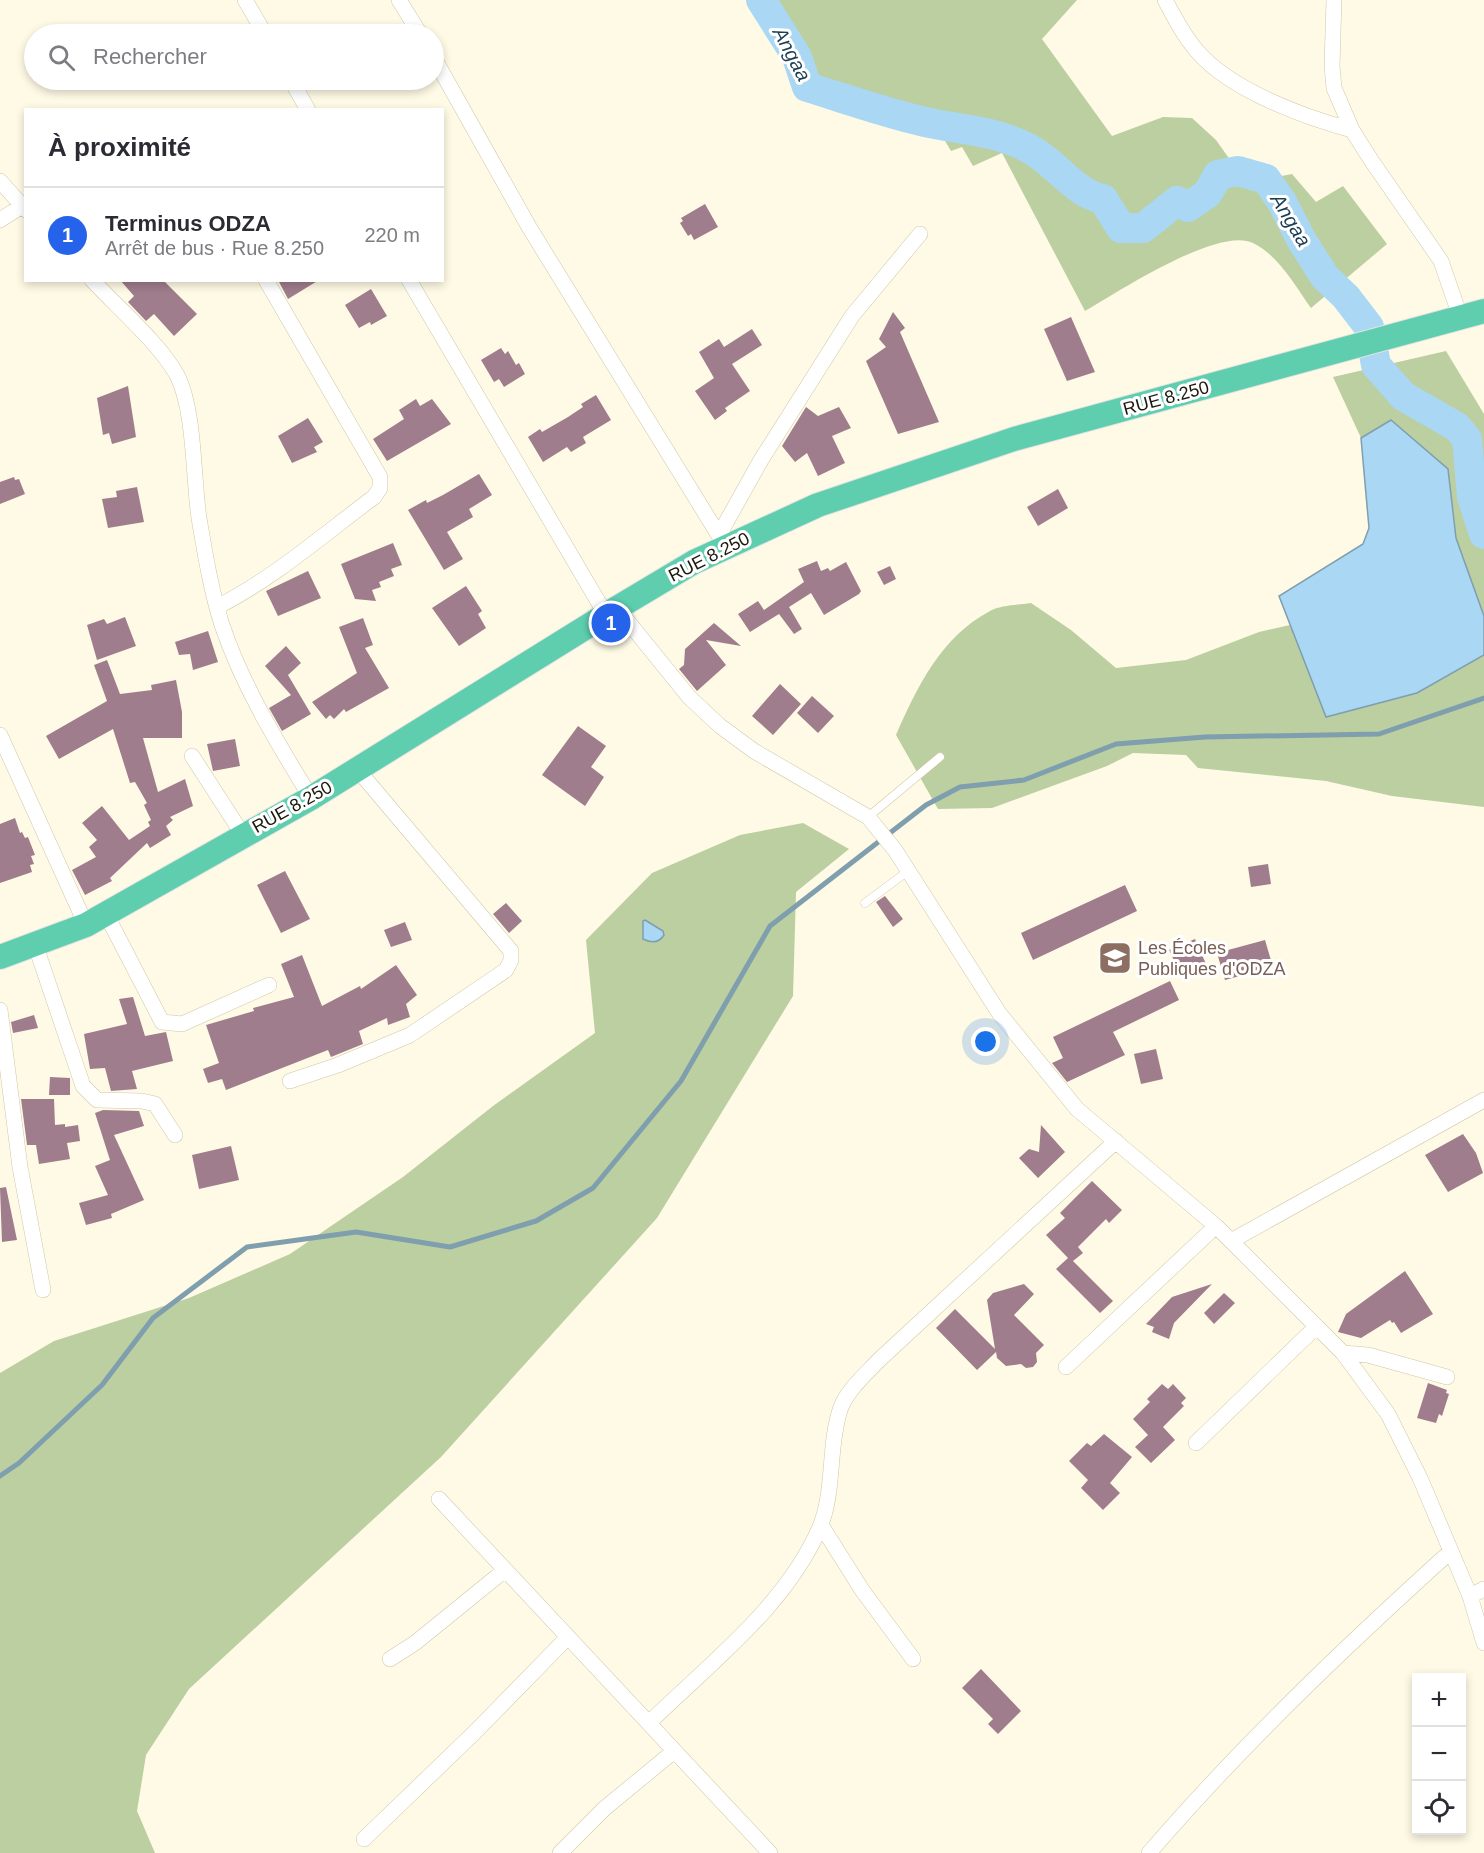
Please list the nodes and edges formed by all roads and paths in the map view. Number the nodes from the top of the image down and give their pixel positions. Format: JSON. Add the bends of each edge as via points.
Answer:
{"nodes":[{"id":1,"x":245,"y":0,"type":"edge"},
{"id":2,"x":399,"y":0,"type":"edge"},
{"id":3,"x":1165,"y":0,"type":"edge"},
{"id":4,"x":1334,"y":0,"type":"edge"},
{"id":5,"x":259,"y":24,"type":"edge"},
{"id":6,"x":414,"y":24,"type":"edge"},
{"id":7,"x":444,"y":76,"type":"edge"},
{"id":8,"x":297,"y":90,"type":"edge"},
{"id":9,"x":307,"y":108,"type":"edge"},
{"id":10,"x":1352,"y":130,"type":"junction"},
{"id":11,"x":0,"y":181,"type":"edge"},
{"id":12,"x":24,"y":208,"type":"edge"},
{"id":13,"x":0,"y":220,"type":"edge"},
{"id":14,"x":920,"y":234,"type":"dead end"},
{"id":15,"x":94,"y":282,"type":"edge"},
{"id":16,"x":268,"y":282,"type":"edge"},
{"id":17,"x":410,"y":282,"type":"edge"},
{"id":18,"x":1473,"y":315,"type":"edge"},
{"id":19,"x":722,"y":541,"type":"junction"},
{"id":20,"x":217,"y":607,"type":"junction"},
{"id":21,"x":611,"y":611,"type":"junction"},
{"id":22,"x":0,"y":735,"type":"edge"},
{"id":23,"x":192,"y":756,"type":"dead end"},
{"id":24,"x":940,"y":757,"type":"dead end"},
{"id":25,"x":357,"y":769,"type":"junction"},
{"id":26,"x":310,"y":798,"type":"junction"},
{"id":27,"x":868,"y":817,"type":"junction"},
{"id":28,"x":243,"y":835,"type":"junction"},
{"id":29,"x":908,"y":871,"type":"junction"},
{"id":30,"x":865,"y":903,"type":"dead end"},
{"id":31,"x":96,"y":920,"type":"junction"},
{"id":32,"x":35,"y":944,"type":"junction"},
{"id":33,"x":0,"y":957,"type":"edge"},
{"id":34,"x":269,"y":984,"type":"dead end"},
{"id":35,"x":0,"y":1010,"type":"edge"},
{"id":36,"x":290,"y":1081,"type":"dead end"},
{"id":37,"x":1484,"y":1101,"type":"edge"},
{"id":38,"x":175,"y":1135,"type":"dead end"},
{"id":39,"x":1116,"y":1141,"type":"junction"},
{"id":40,"x":1216,"y":1226,"type":"junction"},
{"id":41,"x":1231,"y":1241,"type":"junction"},
{"id":42,"x":43,"y":1290,"type":"dead end"},
{"id":43,"x":1316,"y":1327,"type":"junction"},
{"id":44,"x":1343,"y":1353,"type":"junction"},
{"id":45,"x":1066,"y":1367,"type":"dead end"},
{"id":46,"x":1447,"y":1377,"type":"dead end"},
{"id":47,"x":1196,"y":1443,"type":"dead end"},
{"id":48,"x":439,"y":1498,"type":"dead end"},
{"id":49,"x":821,"y":1525,"type":"junction"},
{"id":50,"x":1450,"y":1551,"type":"junction"},
{"id":51,"x":505,"y":1570,"type":"junction"},
{"id":52,"x":1477,"y":1593,"type":"edge"},
{"id":53,"x":567,"y":1638,"type":"junction"},
{"id":54,"x":1484,"y":1643,"type":"edge"},
{"id":55,"x":390,"y":1659,"type":"dead end"},
{"id":56,"x":914,"y":1659,"type":"dead end"},
{"id":57,"x":650,"y":1722,"type":"junction"},
{"id":58,"x":673,"y":1752,"type":"junction"},
{"id":59,"x":364,"y":1839,"type":"dead end"},
{"id":60,"x":560,"y":1853,"type":"edge"},
{"id":61,"x":770,"y":1853,"type":"edge"},
{"id":62,"x":1149,"y":1853,"type":"edge"}],
"edges":[{"from":1,"to":5,"type":"street"},
{"from":2,"to":6,"type":"street"},
{"from":3,"to":10,"type":"street","via":[[1197,52],[1224,74],[1313,120]]},
{"from":4,"to":10,"type":"street","via":[[1334,88]]},
{"from":7,"to":19,"type":"street","via":[[535,237]]},
{"from":8,"to":9,"type":"street"},
{"from":10,"to":18,"type":"street"},
{"from":11,"to":12,"type":"street"},
{"from":12,"to":13,"type":"street"},
{"from":14,"to":19,"type":"street","via":[[852,316],[761,460]]},
{"from":15,"to":20,"type":"street","via":[[178,377],[186,405],[199,518]]},
{"from":16,"to":20,"type":"street","via":[[380,477],[380,488],[290,561]]},
{"from":17,"to":21,"type":"street"},
{"from":18,"to":19,"type":"highway","name":"RUE 8.250","via":[[1014,439]]},
{"from":19,"to":21,"type":"highway","name":"RUE 8.250"},
{"from":20,"to":26,"type":"street","via":[[241,674]]},
{"from":21,"to":25,"type":"highway","name":"RUE 8.250"},
{"from":21,"to":27,"type":"street","via":[[720,726],[754,751]]},
{"from":22,"to":31,"type":"street"},
{"from":23,"to":28,"type":"street"},
{"from":24,"to":27,"type":"lane"},
{"from":25,"to":26,"type":"highway","name":"RUE 8.250"},
{"from":25,"to":36,"type":"street","via":[[512,956],[506,970],[410,1035]]},
{"from":26,"to":28,"type":"highway","name":"RUE 8.250"},
{"from":27,"to":29,"type":"street"},
{"from":28,"to":31,"type":"highway","name":"RUE 8.250"},
{"from":29,"to":30,"type":"lane"},
{"from":29,"to":39,"type":"street","via":[[999,1013],[1077,1109]]},
{"from":31,"to":32,"type":"highway","name":"RUE 8.250"},
{"from":31,"to":34,"type":"street","via":[[162,1022],[182,1024]]},
{"from":32,"to":33,"type":"highway","name":"RUE 8.250"},
{"from":32,"to":38,"type":"street","via":[[83,1086],[97,1100],[155,1104]]},
{"from":35,"to":42,"type":"street","via":[[20,1167]]},
{"from":37,"to":41,"type":"street"},
{"from":39,"to":40,"type":"street"},
{"from":39,"to":49,"type":"street","via":[[856,1385],[840,1408]]},
{"from":40,"to":41,"type":"street"},
{"from":40,"to":45,"type":"street"},
{"from":41,"to":43,"type":"street"},
{"from":43,"to":44,"type":"street"},
{"from":43,"to":47,"type":"street"},
{"from":44,"to":46,"type":"street","via":[[1368,1355]]},
{"from":44,"to":50,"type":"street","via":[[1388,1414]]},
{"from":48,"to":51,"type":"street"},
{"from":49,"to":56,"type":"street","via":[[862,1590]]},
{"from":49,"to":57,"type":"street","via":[[793,1577],[756,1619]]},
{"from":50,"to":52,"type":"street"},
{"from":50,"to":62,"type":"street","via":[[1294,1696]]},
{"from":51,"to":53,"type":"street"},
{"from":51,"to":55,"type":"street"},
{"from":52,"to":54,"type":"street"},
{"from":53,"to":57,"type":"street"},
{"from":53,"to":59,"type":"street"},
{"from":57,"to":58,"type":"street"},
{"from":58,"to":60,"type":"street","via":[[605,1808]]},
{"from":58,"to":61,"type":"street"}]}
